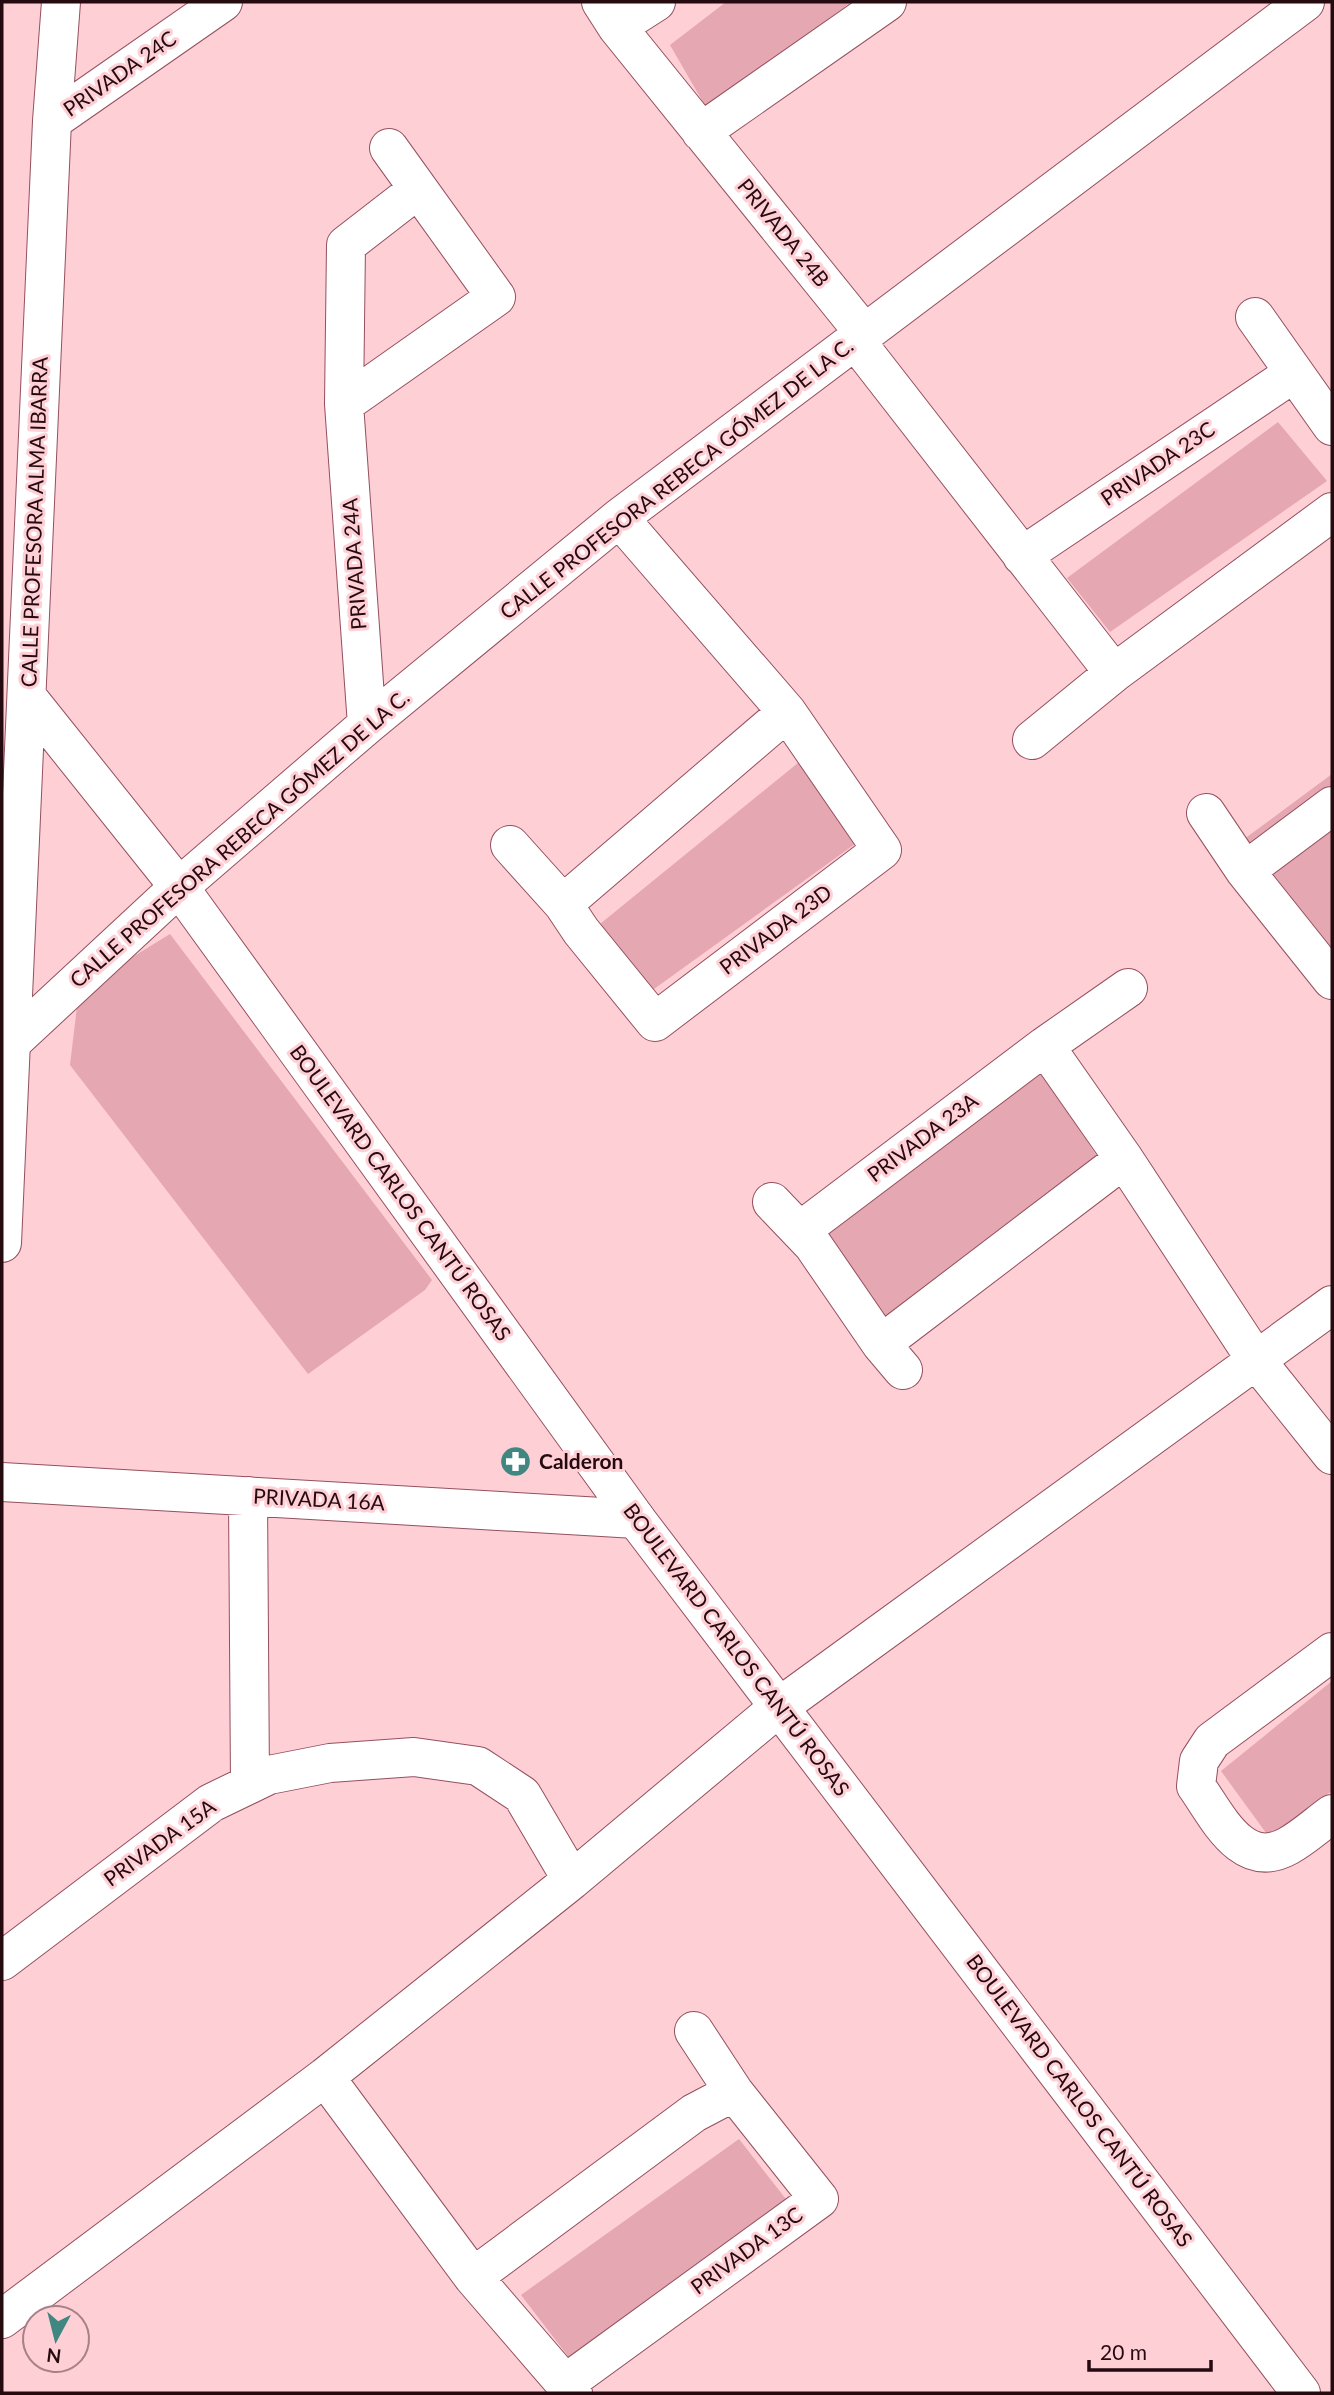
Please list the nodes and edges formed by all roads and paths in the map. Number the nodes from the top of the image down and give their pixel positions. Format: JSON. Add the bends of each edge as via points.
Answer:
{"nodes":[{"id":1,"x":61,"y":2,"type":"edge"},
{"id":2,"x":223,"y":2,"type":"edge"},
{"id":3,"x":656,"y":2,"type":"edge"},
{"id":4,"x":887,"y":2,"type":"edge"},
{"id":5,"x":1305,"y":2,"type":"edge"},
{"id":6,"x":609,"y":14,"type":"edge"},
{"id":7,"x":52,"y":121,"type":"junction"},
{"id":8,"x":701,"y":132,"type":"junction"},
{"id":9,"x":389,"y":148,"type":"dead end"},
{"id":10,"x":417,"y":190,"type":"junction"},
{"id":11,"x":1255,"y":317,"type":"dead end"},
{"id":12,"x":860,"y":337,"type":"junction"},
{"id":13,"x":1294,"y":373,"type":"junction"},
{"id":14,"x":344,"y":404,"type":"junction"},
{"id":15,"x":1332,"y":426,"type":"edge"},
{"id":16,"x":1332,"y":512,"type":"edge"},
{"id":17,"x":619,"y":518,"type":"junction"},
{"id":18,"x":1022,"y":556,"type":"junction"},
{"id":19,"x":1114,"y":673,"type":"junction"},
{"id":20,"x":27,"y":698,"type":"junction"},
{"id":21,"x":788,"y":712,"type":"junction"},
{"id":22,"x":367,"y":725,"type":"junction"},
{"id":23,"x":1032,"y":740,"type":"dead end"},
{"id":24,"x":1332,"y":806,"type":"edge"},
{"id":25,"x":1206,"y":813,"type":"dead end"},
{"id":26,"x":510,"y":845,"type":"dead end"},
{"id":27,"x":1245,"y":871,"type":"junction"},
{"id":28,"x":179,"y":887,"type":"junction"},
{"id":29,"x":563,"y":904,"type":"junction"},
{"id":30,"x":1331,"y":977,"type":"edge"},
{"id":31,"x":1128,"y":988,"type":"dead end"},
{"id":32,"x":7,"y":1041,"type":"edge"},
{"id":33,"x":1045,"y":1046,"type":"junction"},
{"id":34,"x":1124,"y":1159,"type":"junction"},
{"id":35,"x":772,"y":1202,"type":"dead end"},
{"id":36,"x":800,"y":1231,"type":"junction"},
{"id":37,"x":2,"y":1243,"type":"edge"},
{"id":38,"x":1332,"y":1305,"type":"edge"},
{"id":39,"x":1256,"y":1360,"type":"junction"},
{"id":40,"x":1332,"y":1455,"type":"edge"},
{"id":41,"x":2,"y":1482,"type":"edge"},
{"id":42,"x":248,"y":1496,"type":"junction"},
{"id":43,"x":636,"y":1519,"type":"junction"},
{"id":44,"x":1332,"y":1652,"type":"edge"},
{"id":45,"x":779,"y":1707,"type":"junction"},
{"id":46,"x":250,"y":1784,"type":"junction"},
{"id":47,"x":1332,"y":1814,"type":"edge"},
{"id":48,"x":572,"y":1880,"type":"junction"},
{"id":49,"x":2,"y":1961,"type":"edge"},
{"id":50,"x":694,"y":2032,"type":"dead end"},
{"id":51,"x":325,"y":2077,"type":"junction"},
{"id":52,"x":734,"y":2092,"type":"junction"},
{"id":53,"x":473,"y":2277,"type":"junction"},
{"id":54,"x":2,"y":2319,"type":"edge"},
{"id":55,"x":569,"y":2388,"type":"edge"},
{"id":56,"x":1301,"y":2393,"type":"edge"}],
"edges":[{"from":1,"to":7,"type":"street","name":"CALLE PROFESORA ALMA IBARRA"},
{"from":2,"to":7,"type":"street","name":"PRIVADA 24C"},
{"from":3,"to":6,"type":"street","name":"PRIVADA 24B"},
{"from":4,"to":8,"type":"street"},
{"from":5,"to":12,"type":"street","name":"CALLE PROFESORA REBECA GÓMEZ DE LA C."},
{"from":6,"to":8,"type":"street","name":"PRIVADA 24B"},
{"from":7,"to":20,"type":"street","name":"CALLE PROFESORA ALMA IBARRA"},
{"from":8,"to":12,"type":"street","name":"PRIVADA 24B"},
{"from":9,"to":10,"type":"street"},
{"from":10,"to":14,"type":"street","name":"PRIVADA 24A","via":[[346,245]]},
{"from":10,"to":14,"type":"street","via":[[496,297]]},
{"from":11,"to":13,"type":"street"},
{"from":12,"to":17,"type":"street","name":"CALLE PROFESORA REBECA GÓMEZ DE LA C."},
{"from":12,"to":18,"type":"street"},
{"from":13,"to":15,"type":"street"},
{"from":13,"to":18,"type":"street","name":"PRIVADA 23C"},
{"from":14,"to":22,"type":"street","name":"PRIVADA 24A"},
{"from":16,"to":19,"type":"street"},
{"from":17,"to":21,"type":"street","name":"PRIVADA 23D"},
{"from":17,"to":22,"type":"street","name":"CALLE PROFESORA REBECA GÓMEZ DE LA C."},
{"from":18,"to":19,"type":"street"},
{"from":19,"to":23,"type":"street"},
{"from":20,"to":28,"type":"street","name":"BOULEVARD CARLOS CANTÚ ROSAS"},
{"from":20,"to":32,"type":"street","name":"CALLE PROFESORA ALMA IBARRA"},
{"from":21,"to":29,"type":"street"},
{"from":21,"to":29,"type":"street","name":"PRIVADA 23D","via":[[882,850],[655,1021]]},
{"from":22,"to":28,"type":"street","name":"CALLE PROFESORA REBECA GÓMEZ DE LA C."},
{"from":24,"to":27,"type":"street"},
{"from":25,"to":27,"type":"street"},
{"from":26,"to":29,"type":"street","name":"PRIVADA 23D"},
{"from":27,"to":30,"type":"street"},
{"from":28,"to":32,"type":"street","name":"CALLE PROFESORA REBECA GÓMEZ DE LA C."},
{"from":28,"to":43,"type":"street","name":"BOULEVARD CARLOS CANTÚ ROSAS"},
{"from":31,"to":33,"type":"street","name":"PRIVADA 23A"},
{"from":32,"to":37,"type":"street","name":"CALLE PROFESORA ALMA IBARRA"},
{"from":33,"to":34,"type":"street"},
{"from":33,"to":36,"type":"street","name":"PRIVADA 23A"},
{"from":34,"to":36,"type":"street","via":[[892,1357]]},
{"from":34,"to":39,"type":"street"},
{"from":35,"to":36,"type":"street"},
{"from":38,"to":39,"type":"street"},
{"from":39,"to":40,"type":"street"},
{"from":39,"to":45,"type":"street"},
{"from":41,"to":42,"type":"street","name":"PRIVADA 16A"},
{"from":42,"to":43,"type":"street","name":"PRIVADA 16A"},
{"from":42,"to":46,"type":"street"},
{"from":43,"to":45,"type":"street","name":"BOULEVARD CARLOS CANTÚ ROSAS"},
{"from":44,"to":47,"type":"street","via":[[1212,1741],[1199,1761],[1196,1786],[1236,1842],[1258,1853],[1287,1847]]},
{"from":45,"to":48,"type":"street"},
{"from":45,"to":56,"type":"street","name":"BOULEVARD CARLOS CANTÚ ROSAS"},
{"from":46,"to":48,"type":"street","name":"PRIVADA 15A","via":[[269,1775],[330,1763],[414,1758],[478,1766],[522,1795]]},
{"from":46,"to":49,"type":"street","name":"PRIVADA 15A","via":[[211,1803]]},
{"from":48,"to":51,"type":"street"},
{"from":50,"to":52,"type":"street","name":"PRIVADA 13C"},
{"from":51,"to":53,"type":"street","name":"PRIVADA 13C"},
{"from":51,"to":54,"type":"street"},
{"from":52,"to":53,"type":"street","via":[[694,2113]]},
{"from":52,"to":55,"type":"street","name":"PRIVADA 13C","via":[[819,2199]]},
{"from":53,"to":55,"type":"street","name":"PRIVADA 13C"}]}
